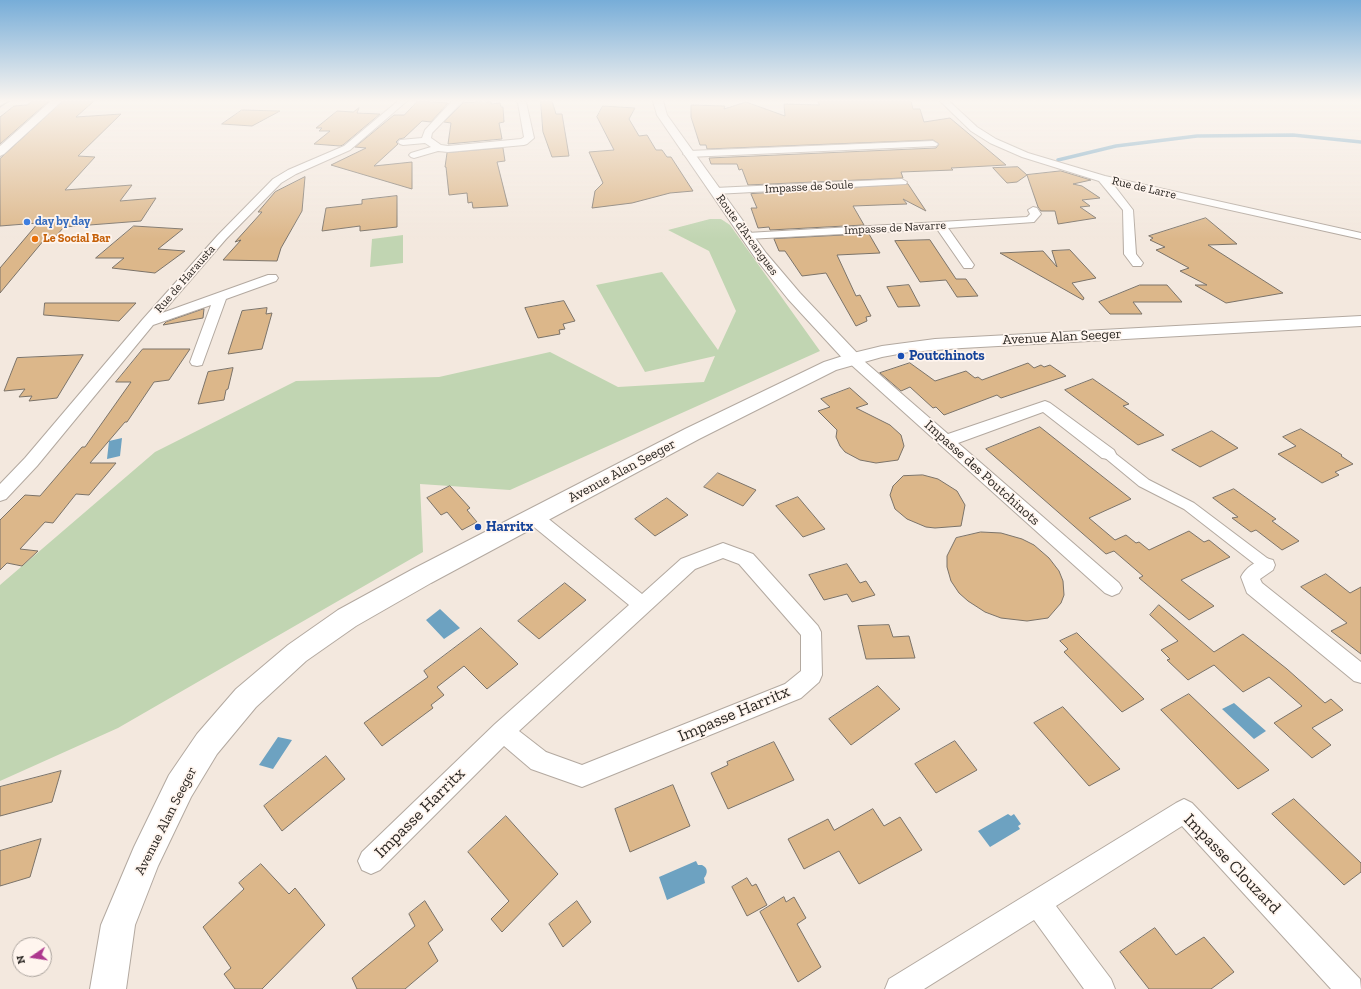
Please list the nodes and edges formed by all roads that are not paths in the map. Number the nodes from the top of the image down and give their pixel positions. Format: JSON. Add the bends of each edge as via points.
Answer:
{"nodes":[{"id":1,"x":348,"y":147,"type":"edge"},
{"id":2,"x":468,"y":147,"type":"edge"},
{"id":3,"x":683,"y":147,"type":"edge"},
{"id":4,"x":856,"y":147,"type":"edge"},
{"id":5,"x":1008,"y":147,"type":"edge"},
{"id":6,"x":438,"y":148,"type":"joint"},
{"id":7,"x":688,"y":154,"type":"junction"},
{"id":8,"x":414,"y":155,"type":"dead end"},
{"id":9,"x":1103,"y":179,"type":"junction"},
{"id":10,"x":902,"y":182,"type":"dead end"},
{"id":11,"x":715,"y":191,"type":"junction"},
{"id":12,"x":1033,"y":210,"type":"dead end"},
{"id":13,"x":941,"y":226,"type":"junction"},
{"id":14,"x":747,"y":236,"type":"junction"},
{"id":15,"x":1361,"y":236,"type":"edge"},
{"id":16,"x":1137,"y":263,"type":"dead end"},
{"id":17,"x":968,"y":265,"type":"dead end"},
{"id":18,"x":272,"y":278,"type":"dead end"},
{"id":19,"x":220,"y":297,"type":"junction"},
{"id":20,"x":1361,"y":321,"type":"edge"},
{"id":21,"x":148,"y":322,"type":"junction"},
{"id":22,"x":852,"y":358,"type":"junction"},
{"id":23,"x":197,"y":362,"type":"dead end"},
{"id":24,"x":946,"y":441,"type":"junction"},
{"id":25,"x":1108,"y":454,"type":"joint"},
{"id":26,"x":0,"y":496,"type":"edge"},
{"id":27,"x":534,"y":516,"type":"junction"},
{"id":28,"x":1266,"y":565,"type":"joint"},
{"id":29,"x":1112,"y":588,"type":"dead end"},
{"id":30,"x":642,"y":605,"type":"junction"},
{"id":31,"x":1361,"y":674,"type":"edge"},
{"id":32,"x":503,"y":731,"type":"junction"},
{"id":33,"x":371,"y":861,"type":"dead end"},
{"id":34,"x":1037,"y":902,"type":"junction"},
{"id":35,"x":108,"y":989,"type":"edge"},
{"id":36,"x":899,"y":989,"type":"edge"},
{"id":37,"x":1101,"y":989,"type":"edge"},
{"id":38,"x":1350,"y":989,"type":"edge"}],
"edges":[{"from":1,"to":21,"type":"street","name":"Rue de Harausta","via":[[277,181],[222,238]]},
{"from":2,"to":6,"type":"street"},
{"from":3,"to":7,"type":"street","name":"Route d'Arcangues"},
{"from":4,"to":7,"type":"street"},
{"from":5,"to":9,"type":"street","name":"Rue de Larre"},
{"from":6,"to":8,"type":"street"},
{"from":7,"to":11,"type":"street","name":"Route d'Arcangues"},
{"from":9,"to":15,"type":"street","name":"Rue de Larre"},
{"from":9,"to":16,"type":"street","via":[[1128,210],[1130,254]]},
{"from":10,"to":11,"type":"street","name":"Impasse de Soule"},
{"from":11,"to":14,"type":"street","name":"Route d'Arcangues"},
{"from":12,"to":13,"type":"street","name":"Impasse de Navarre","via":[[1036,214],[1030,220]]},
{"from":13,"to":14,"type":"street","name":"Impasse de Navarre"},
{"from":13,"to":17,"type":"street"},
{"from":14,"to":22,"type":"street","name":"Route d'Arcangues","via":[[794,296]]},
{"from":18,"to":19,"type":"street"},
{"from":19,"to":21,"type":"street"},
{"from":19,"to":23,"type":"street"},
{"from":20,"to":22,"type":"main road","name":"Avenue Alan Seeger","via":[[960,342],[892,350]]},
{"from":21,"to":26,"type":"street","name":"Rue de Harausta"},
{"from":22,"to":24,"type":"street","name":"Impasse des Poutchinots"},
{"from":22,"to":27,"type":"main road","name":"Avenue Alan Seeger","via":[[830,366],[692,434]]},
{"from":24,"to":25,"type":"street","via":[[1045,406]]},
{"from":24,"to":29,"type":"street","name":"Impasse des Poutchinots"},
{"from":25,"to":28,"type":"street","via":[[1144,483],[1188,506]]},
{"from":27,"to":30,"type":"street"},
{"from":27,"to":35,"type":"main road","name":"Avenue Alan Seeger","via":[[347,618],[297,653],[246,698],[207,744],[180,786],[145,858],[118,925]]},
{"from":28,"to":31,"type":"street","via":[[1250,577],[1254,588]]},
{"from":30,"to":32,"type":"street","name":"Impasse Harritx"},
{"from":30,"to":32,"type":"street","name":"Impasse Harritx","via":[[688,564],[723,550],[746,559],[811,632],[812,675],[793,690],[582,776],[539,761]]},
{"from":32,"to":33,"type":"street","name":"Impasse Harritx"},
{"from":34,"to":36,"type":"street","name":"Impasse Clouzard"},
{"from":34,"to":37,"type":"street"},
{"from":34,"to":38,"type":"street","name":"Impasse Clouzard","via":[[1184,811]]}]}
